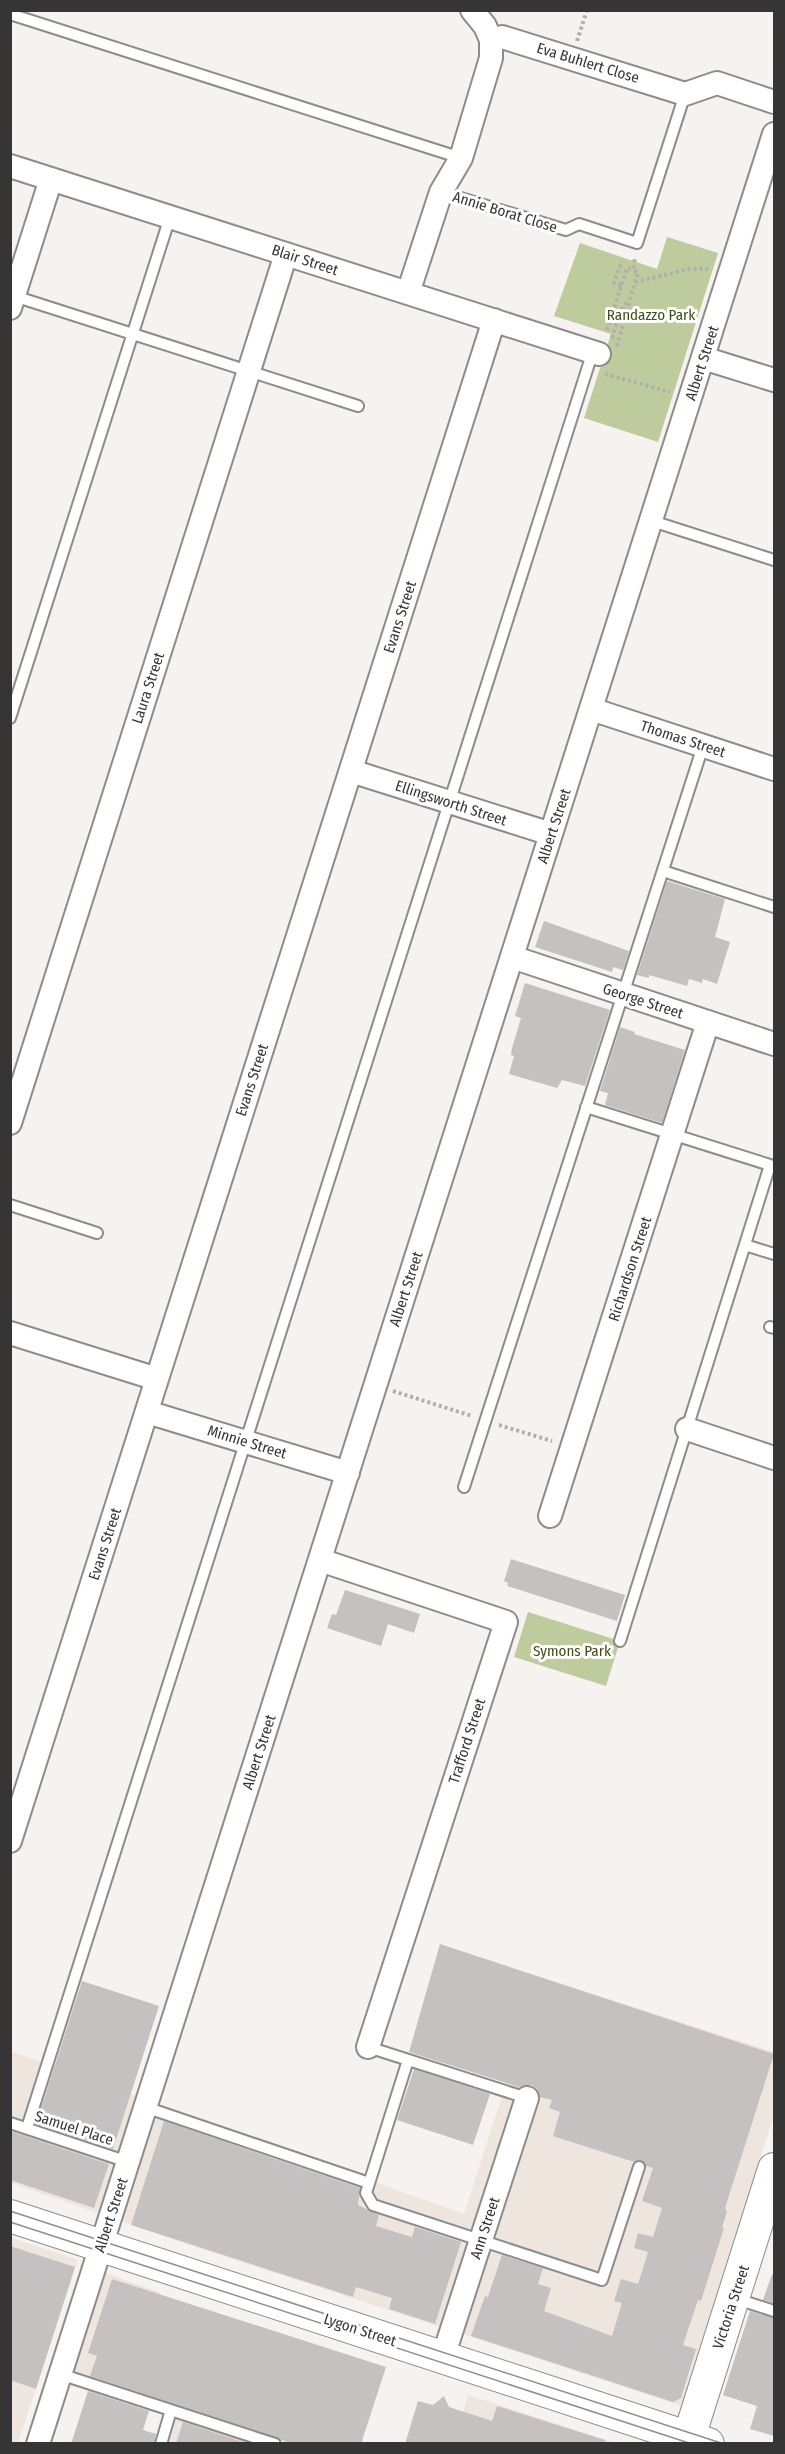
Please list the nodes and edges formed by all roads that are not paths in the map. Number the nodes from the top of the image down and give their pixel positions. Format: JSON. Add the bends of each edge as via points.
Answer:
{"nodes":[{"id":1,"x":472,"y":10,"type":"edge"},
{"id":2,"x":10,"y":14,"type":"edge"},
{"id":3,"x":491,"y":40,"type":"junction"},
{"id":4,"x":685,"y":94,"type":"junction"},
{"id":5,"x":774,"y":102,"type":"edge"},
{"id":6,"x":774,"y":134,"type":"edge"},
{"id":7,"x":461,"y":158,"type":"junction"},
{"id":8,"x":10,"y":166,"type":"edge"},
{"id":9,"x":51,"y":179,"type":"junction"},
{"id":10,"x":441,"y":192,"type":"junction"},
{"id":11,"x":170,"y":217,"type":"junction"},
{"id":12,"x":286,"y":254,"type":"junction"},
{"id":13,"x":408,"y":293,"type":"junction"},
{"id":14,"x":12,"y":302,"type":"edge"},
{"id":15,"x":494,"y":320,"type":"junction"},
{"id":16,"x":132,"y":334,"type":"junction"},
{"id":17,"x":603,"y":355,"type":"joint"},
{"id":18,"x":703,"y":358,"type":"junction"},
{"id":19,"x":249,"y":371,"type":"junction"},
{"id":20,"x":774,"y":380,"type":"edge"},
{"id":21,"x":358,"y":406,"type":"dead end"},
{"id":22,"x":652,"y":521,"type":"junction"},
{"id":23,"x":774,"y":560,"type":"edge"},
{"id":24,"x":591,"y":710,"type":"junction"},
{"id":25,"x":10,"y":718,"type":"edge"},
{"id":26,"x":703,"y":746,"type":"junction"},
{"id":27,"x":774,"y":769,"type":"edge"},
{"id":28,"x":351,"y":771,"type":"junction"},
{"id":29,"x":448,"y":802,"type":"junction"},
{"id":30,"x":551,"y":834,"type":"junction"},
{"id":31,"x":663,"y":871,"type":"junction"},
{"id":32,"x":774,"y":907,"type":"edge"},
{"id":33,"x":512,"y":957,"type":"junction"},
{"id":34,"x":623,"y":994,"type":"junction"},
{"id":35,"x":708,"y":1022,"type":"junction"},
{"id":36,"x":774,"y":1044,"type":"edge"},
{"id":37,"x":586,"y":1107,"type":"junction"},
{"id":38,"x":10,"y":1123,"type":"edge"},
{"id":39,"x":673,"y":1134,"type":"junction"},
{"id":40,"x":10,"y":1206,"type":"edge"},
{"id":41,"x":97,"y":1233,"type":"dead end"},
{"id":42,"x":745,"y":1245,"type":"junction"},
{"id":43,"x":774,"y":1254,"type":"edge"},
{"id":44,"x":10,"y":1333,"type":"edge"},
{"id":45,"x":157,"y":1379,"type":"junction"},
{"id":46,"x":147,"y":1412,"type":"junction"},
{"id":47,"x":687,"y":1429,"type":"junction"},
{"id":48,"x":245,"y":1442,"type":"junction"},
{"id":49,"x":774,"y":1458,"type":"edge"},
{"id":50,"x":348,"y":1473,"type":"junction"},
{"id":51,"x":464,"y":1487,"type":"dead end"},
{"id":52,"x":550,"y":1516,"type":"dead end"},
{"id":53,"x":320,"y":1560,"type":"junction"},
{"id":54,"x":620,"y":1641,"type":"dead end"},
{"id":55,"x":10,"y":1841,"type":"edge"},
{"id":56,"x":368,"y":2047,"type":"joint"},
{"id":57,"x":408,"y":2060,"type":"junction"},
{"id":58,"x":527,"y":2098,"type":"joint"},
{"id":59,"x":145,"y":2107,"type":"junction"},
{"id":60,"x":10,"y":2123,"type":"edge"},
{"id":61,"x":27,"y":2128,"type":"junction"},
{"id":62,"x":128,"y":2162,"type":"junction"},
{"id":63,"x":639,"y":2167,"type":"dead end"},
{"id":64,"x":774,"y":2169,"type":"edge"},
{"id":65,"x":369,"y":2183,"type":"junction"},
{"id":66,"x":10,"y":2216,"type":"edge"},
{"id":67,"x":481,"y":2240,"type":"junction"},
{"id":68,"x":101,"y":2246,"type":"junction"},
{"id":69,"x":734,"y":2298,"type":"junction"},
{"id":70,"x":774,"y":2311,"type":"edge"},
{"id":71,"x":444,"y":2357,"type":"junction"},
{"id":72,"x":60,"y":2374,"type":"junction"},
{"id":73,"x":171,"y":2410,"type":"junction"},
{"id":74,"x":694,"y":2441,"type":"edge"},
{"id":75,"x":38,"y":2444,"type":"edge"},
{"id":76,"x":161,"y":2444,"type":"edge"},
{"id":77,"x":275,"y":2444,"type":"edge"}],
"edges":[{"from":1,"to":3,"type":"street"},
{"from":2,"to":7,"type":"lane"},
{"from":3,"to":4,"type":"street","name":"Eva Buhlert Close","via":[[502,37]]},
{"from":3,"to":7,"type":"street","name":"Annie Borat Close","via":[[491,58]]},
{"from":4,"to":5,"type":"street","via":[[717,83]]},
{"from":4,"to":10,"type":"lane","name":"Annie Borat Close","via":[[637,243],[579,224],[566,230]]},
{"from":6,"to":18,"type":"street","name":"Albert Street"},
{"from":7,"to":10,"type":"street","name":"Annie Borat Close"},
{"from":8,"to":9,"type":"street","name":"Blair Street"},
{"from":9,"to":11,"type":"street","name":"Blair Street"},
{"from":9,"to":14,"type":"street"},
{"from":10,"to":13,"type":"street","name":"Annie Borat Close"},
{"from":11,"to":12,"type":"street","name":"Blair Street"},
{"from":11,"to":16,"type":"lane"},
{"from":12,"to":13,"type":"street","name":"Blair Street"},
{"from":12,"to":19,"type":"street","name":"Laura Street"},
{"from":13,"to":15,"type":"street","name":"Blair Street"},
{"from":14,"to":16,"type":"lane"},
{"from":15,"to":17,"type":"street","name":"Blair Street"},
{"from":15,"to":28,"type":"street","name":"Evans Street"},
{"from":16,"to":19,"type":"lane"},
{"from":16,"to":25,"type":"lane"},
{"from":17,"to":29,"type":"lane"},
{"from":18,"to":20,"type":"street"},
{"from":18,"to":22,"type":"street","name":"Albert Street"},
{"from":19,"to":21,"type":"lane"},
{"from":19,"to":38,"type":"street","name":"Laura Street"},
{"from":22,"to":23,"type":"lane"},
{"from":22,"to":24,"type":"street","name":"Albert Street"},
{"from":24,"to":26,"type":"street","name":"Thomas Street"},
{"from":24,"to":30,"type":"street","name":"Albert Street"},
{"from":26,"to":27,"type":"street","name":"Thomas Street"},
{"from":26,"to":31,"type":"lane"},
{"from":28,"to":29,"type":"street","name":"Ellingsworth Street"},
{"from":28,"to":45,"type":"street","name":"Evans Street"},
{"from":29,"to":30,"type":"street","name":"Ellingsworth Street"},
{"from":29,"to":48,"type":"lane"},
{"from":30,"to":33,"type":"street","name":"Albert Street"},
{"from":31,"to":32,"type":"lane"},
{"from":31,"to":34,"type":"lane"},
{"from":33,"to":34,"type":"street","name":"George Street"},
{"from":33,"to":50,"type":"street","name":"Albert Street"},
{"from":34,"to":35,"type":"street","name":"George Street"},
{"from":34,"to":37,"type":"lane"},
{"from":35,"to":36,"type":"street","name":"George Street"},
{"from":35,"to":39,"type":"street","name":"Richardson Street"},
{"from":37,"to":39,"type":"lane"},
{"from":37,"to":51,"type":"lane"},
{"from":39,"to":42,"type":"lane","via":[[770,1165]]},
{"from":39,"to":52,"type":"street","name":"Richardson Street"},
{"from":40,"to":41,"type":"lane"},
{"from":42,"to":43,"type":"lane"},
{"from":42,"to":47,"type":"lane"},
{"from":44,"to":45,"type":"street"},
{"from":45,"to":46,"type":"street","name":"Evans Street"},
{"from":46,"to":48,"type":"street","name":"Minnie Street"},
{"from":46,"to":55,"type":"street","name":"Evans Street"},
{"from":47,"to":49,"type":"street"},
{"from":47,"to":54,"type":"lane"},
{"from":48,"to":50,"type":"street","name":"Minnie Street"},
{"from":48,"to":61,"type":"lane"},
{"from":50,"to":53,"type":"street","name":"Albert Street"},
{"from":53,"to":56,"type":"street","name":"Trafford Street","via":[[506,1622]]},
{"from":53,"to":59,"type":"street","name":"Albert Street"},
{"from":56,"to":57,"type":"lane"},
{"from":57,"to":58,"type":"lane"},
{"from":57,"to":65,"type":"lane"},
{"from":58,"to":67,"type":"street","name":"Ann Street"},
{"from":59,"to":62,"type":"street","name":"Albert Street"},
{"from":59,"to":65,"type":"lane"},
{"from":60,"to":61,"type":"lane","name":"Samuel Place"},
{"from":61,"to":62,"type":"lane","name":"Samuel Place"},
{"from":62,"to":68,"type":"street","name":"Albert Street"},
{"from":63,"to":67,"type":"lane","via":[[602,2280]]},
{"from":64,"to":69,"type":"street","name":"Victoria Street"},
{"from":65,"to":67,"type":"lane","via":[[366,2193],[373,2205]]},
{"from":66,"to":68,"type":"street","name":"Lygon Street"},
{"from":67,"to":71,"type":"street","name":"Ann Street"},
{"from":68,"to":71,"type":"street","name":"Lygon Street"},
{"from":68,"to":72,"type":"street","name":"Albert Street"},
{"from":69,"to":70,"type":"lane"},
{"from":69,"to":74,"type":"street","name":"Victoria Street"},
{"from":71,"to":74,"type":"street","name":"Lygon Street"},
{"from":72,"to":73,"type":"lane"},
{"from":72,"to":75,"type":"street","name":"Albert Street"},
{"from":73,"to":76,"type":"lane"},
{"from":73,"to":77,"type":"lane"}]}
